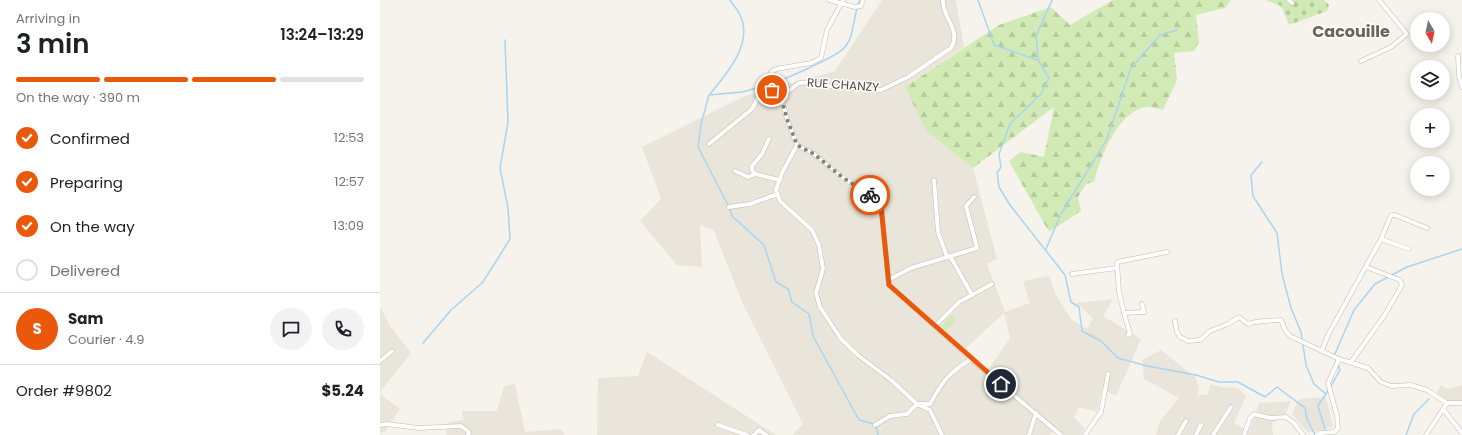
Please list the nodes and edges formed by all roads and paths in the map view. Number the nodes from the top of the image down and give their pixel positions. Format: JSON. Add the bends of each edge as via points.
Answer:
{"nodes":[{"id":1,"x":829,"y":0,"type":"edge"},
{"id":2,"x":863,"y":0,"type":"edge"},
{"id":3,"x":943,"y":0,"type":"edge"},
{"id":4,"x":1379,"y":0,"type":"edge"},
{"id":5,"x":842,"y":2,"type":"edge"},
{"id":6,"x":1458,"y":56,"type":"dead end"},
{"id":7,"x":1361,"y":61,"type":"dead end"},
{"id":8,"x":770,"y":84,"type":"junction"},
{"id":9,"x":1462,"y":87,"type":"edge"},
{"id":10,"x":781,"y":97,"type":"junction"},
{"id":11,"x":769,"y":139,"type":"dead end"},
{"id":12,"x":709,"y":144,"type":"dead end"},
{"id":13,"x":797,"y":145,"type":"junction"},
{"id":14,"x":735,"y":171,"type":"dead end"},
{"id":15,"x":754,"y":174,"type":"junction"},
{"id":16,"x":779,"y":180,"type":"junction"},
{"id":17,"x":934,"y":180,"type":"dead end"},
{"id":18,"x":778,"y":194,"type":"junction"},
{"id":19,"x":974,"y":197,"type":"dead end"},
{"id":20,"x":729,"y":207,"type":"dead end"},
{"id":21,"x":1427,"y":228,"type":"dead end"},
{"id":22,"x":1381,"y":239,"type":"junction"},
{"id":23,"x":1409,"y":249,"type":"dead end"},
{"id":24,"x":1167,"y":252,"type":"dead end"},
{"id":25,"x":949,"y":256,"type":"junction"},
{"id":26,"x":1366,"y":267,"type":"junction"},
{"id":27,"x":1117,"y":268,"type":"junction"},
{"id":28,"x":1072,"y":274,"type":"dead end"},
{"id":29,"x":888,"y":280,"type":"junction"},
{"id":30,"x":992,"y":284,"type":"dead end"},
{"id":31,"x":972,"y":295,"type":"junction"},
{"id":32,"x":1142,"y":304,"type":"dead end"},
{"id":33,"x":1124,"y":313,"type":"junction"},
{"id":34,"x":1175,"y":321,"type":"dead end"},
{"id":35,"x":935,"y":326,"type":"junction"},
{"id":36,"x":1128,"y":335,"type":"dead end"},
{"id":37,"x":1322,"y":350,"type":"junction"},
{"id":38,"x":392,"y":351,"type":"dead end"},
{"id":39,"x":971,"y":359,"type":"junction"},
{"id":40,"x":1339,"y":359,"type":"junction"},
{"id":41,"x":380,"y":361,"type":"edge"},
{"id":42,"x":1351,"y":362,"type":"junction"},
{"id":43,"x":1108,"y":374,"type":"dead end"},
{"id":44,"x":1446,"y":403,"type":"junction"},
{"id":45,"x":1462,"y":403,"type":"edge"},
{"id":46,"x":917,"y":404,"type":"junction"},
{"id":47,"x":1231,"y":407,"type":"dead end"},
{"id":48,"x":1443,"y":409,"type":"junction"},
{"id":49,"x":1036,"y":413,"type":"junction"},
{"id":50,"x":1186,"y":421,"type":"dead end"},
{"id":51,"x":380,"y":425,"type":"edge"},
{"id":52,"x":718,"y":425,"type":"dead end"},
{"id":53,"x":876,"y":425,"type":"dead end"},
{"id":54,"x":1200,"y":425,"type":"dead end"},
{"id":55,"x":1462,"y":433,"type":"edge"},
{"id":56,"x":468,"y":435,"type":"edge"},
{"id":57,"x":747,"y":435,"type":"edge"},
{"id":58,"x":754,"y":435,"type":"edge"},
{"id":59,"x":766,"y":435,"type":"edge"},
{"id":60,"x":942,"y":435,"type":"edge"},
{"id":61,"x":1029,"y":435,"type":"edge"},
{"id":62,"x":1061,"y":435,"type":"edge"},
{"id":63,"x":1085,"y":435,"type":"edge"},
{"id":64,"x":1178,"y":435,"type":"edge"},
{"id":65,"x":1196,"y":435,"type":"edge"},
{"id":66,"x":1213,"y":435,"type":"edge"},
{"id":67,"x":1244,"y":435,"type":"edge"},
{"id":68,"x":1303,"y":435,"type":"edge"},
{"id":69,"x":1317,"y":435,"type":"edge"},
{"id":70,"x":1426,"y":435,"type":"edge"}],
"edges":[{"from":1,"to":5,"type":"street"},
{"from":2,"to":5,"type":"street","via":[[862,5],[858,7]]},
{"from":3,"to":10,"type":"street","name":"RUE CHANZY","via":[[955,32],[955,42],[951,48],[908,77],[881,90],[825,86],[812,82],[799,83]]},
{"from":4,"to":7,"type":"street","via":[[1407,34],[1391,47]]},
{"from":5,"to":8,"type":"street","via":[[827,30],[821,58],[811,63],[776,69],[771,72],[768,80]]},
{"from":6,"to":9,"type":"street"},
{"from":8,"to":10,"type":"street","via":[[772,90]]},
{"from":8,"to":12,"type":"street","via":[[762,89],[752,109]]},
{"from":10,"to":13,"type":"street"},
{"from":11,"to":15,"type":"street","via":[[762,154],[752,166]]},
{"from":13,"to":16,"type":"street"},
{"from":13,"to":29,"type":"street","via":[[814,154],[842,177],[871,195],[881,206]]},
{"from":14,"to":15,"type":"street","via":[[748,177]]},
{"from":15,"to":16,"type":"street"},
{"from":16,"to":18,"type":"street","via":[[776,190]]},
{"from":17,"to":25,"type":"street","via":[[938,232]]},
{"from":18,"to":20,"type":"street","via":[[750,204]]},
{"from":18,"to":46,"type":"street","via":[[780,201],[812,230],[819,245],[823,269],[816,293],[820,308],[842,339],[859,356]]},
{"from":19,"to":25,"type":"street","via":[[966,206],[977,248]]},
{"from":21,"to":22,"type":"street","via":[[1391,215]]},
{"from":22,"to":23,"type":"street"},
{"from":22,"to":26,"type":"street"},
{"from":24,"to":27,"type":"street","via":[[1118,261]]},
{"from":25,"to":29,"type":"street","via":[[911,268]]},
{"from":25,"to":31,"type":"street"},
{"from":26,"to":37,"type":"street"},
{"from":26,"to":42,"type":"street","via":[[1400,280],[1402,285],[1384,316]]},
{"from":27,"to":28,"type":"street"},
{"from":27,"to":33,"type":"street"},
{"from":29,"to":35,"type":"street","via":[[889,285]]},
{"from":30,"to":31,"type":"street"},
{"from":31,"to":35,"type":"street","via":[[959,302]]},
{"from":32,"to":33,"type":"street","via":[[1144,312]]},
{"from":33,"to":36,"type":"street","via":[[1130,334]]},
{"from":34,"to":37,"type":"street","via":[[1180,337],[1188,341],[1200,340],[1210,331],[1239,317],[1248,324],[1258,320],[1281,320],[1284,330],[1290,336]]},
{"from":35,"to":39,"type":"street"},
{"from":37,"to":40,"type":"street"},
{"from":38,"to":41,"type":"street"},
{"from":39,"to":46,"type":"street","via":[[952,371],[930,404]]},
{"from":39,"to":49,"type":"street"},
{"from":40,"to":42,"type":"street"},
{"from":40,"to":69,"type":"street","via":[[1328,383],[1338,428],[1334,432]]},
{"from":42,"to":44,"type":"street","via":[[1368,368],[1381,382],[1391,386],[1411,385],[1427,390]]},
{"from":43,"to":63,"type":"street","via":[[1101,412]]},
{"from":44,"to":45,"type":"street"},
{"from":44,"to":48,"type":"street"},
{"from":46,"to":53,"type":"street","via":[[907,414],[890,416]]},
{"from":46,"to":60,"type":"street","via":[[930,410]]},
{"from":47,"to":66,"type":"street"},
{"from":48,"to":55,"type":"street"},
{"from":48,"to":70,"type":"street"},
{"from":49,"to":61,"type":"street"},
{"from":49,"to":62,"type":"street"},
{"from":50,"to":64,"type":"street"},
{"from":51,"to":56,"type":"street","via":[[419,428],[461,426]]},
{"from":52,"to":57,"type":"street"},
{"from":54,"to":65,"type":"street"},
{"from":58,"to":59,"type":"street","via":[[759,430]]},
{"from":67,"to":68,"type":"street","via":[[1254,414],[1270,418],[1286,417]]}]}
